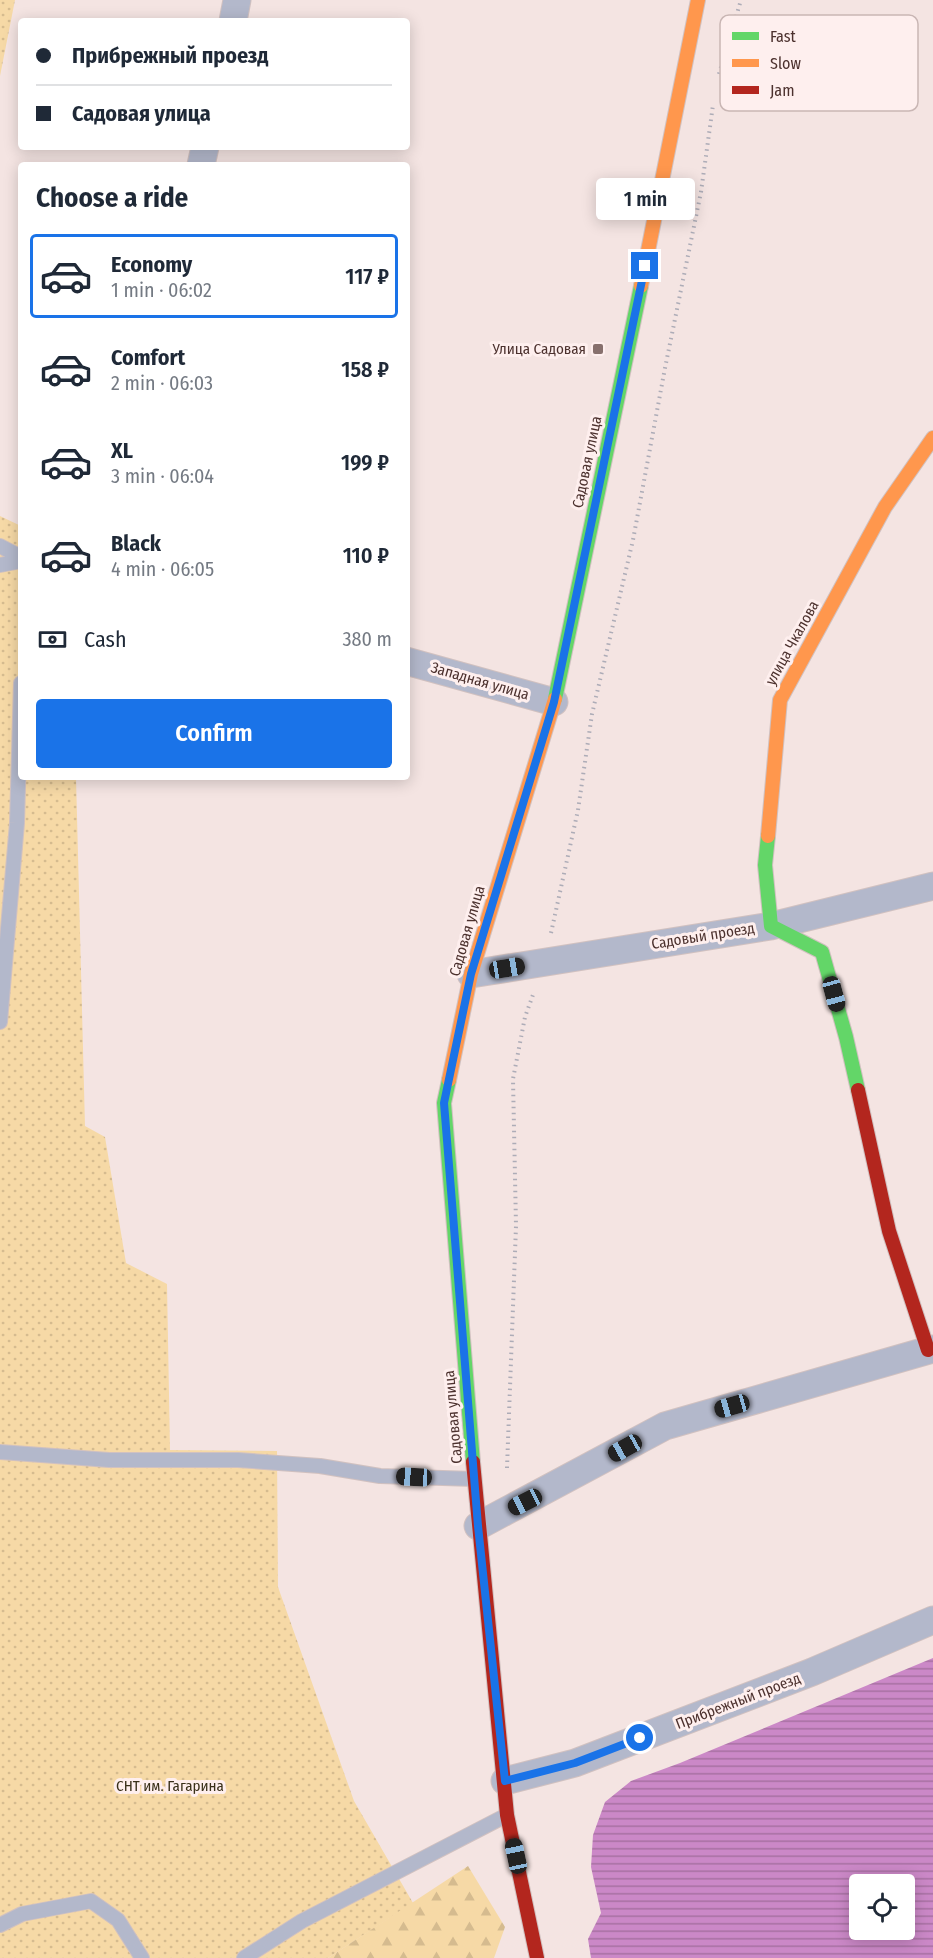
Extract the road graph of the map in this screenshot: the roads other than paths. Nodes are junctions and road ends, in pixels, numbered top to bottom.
1 (237, 0) edge
2 (698, 0) edge
3 (234, 18) edge
4 (933, 438) edge
5 (0, 546) edge
6 (18, 557) edge
7 (18, 560) edge
8 (0, 565) edge
9 (410, 662) edge
10 (554, 702) junction
11 (18, 780) edge
12 (933, 886) edge
13 (771, 926) junction
14 (471, 974) junction
15 (0, 1022) edge
16 (930, 1350) edge
17 (0, 1452) edge
18 (474, 1479) junction
19 (478, 1526) junction
20 (933, 1620) edge
21 (505, 1781) junction
22 (507, 1815) junction
23 (0, 1925) edge
24 (142, 1958) edge
25 (244, 1958) edge
26 (537, 1958) edge

1 - 3 street
2 - 10 street, Садовая улица
4 - 13 street, улица Чкалова
5 - 6 lane
7 - 8 lane
9 - 10 street, Западная улица
10 - 14 street, Садовая улица
11 - 15 lane
12 - 13 street, Садовый проезд
13 - 14 street, Садовый проезд
13 - 16 street
14 - 18 street, Садовая улица
16 - 19 street
17 - 18 lane
18 - 19 street, Садовая улица
19 - 21 street, Садовая улица
20 - 21 street, Прибрежный проезд
21 - 22 street, Садовая улица
22 - 25 lane
22 - 26 street, Садовая улица
23 - 24 lane

